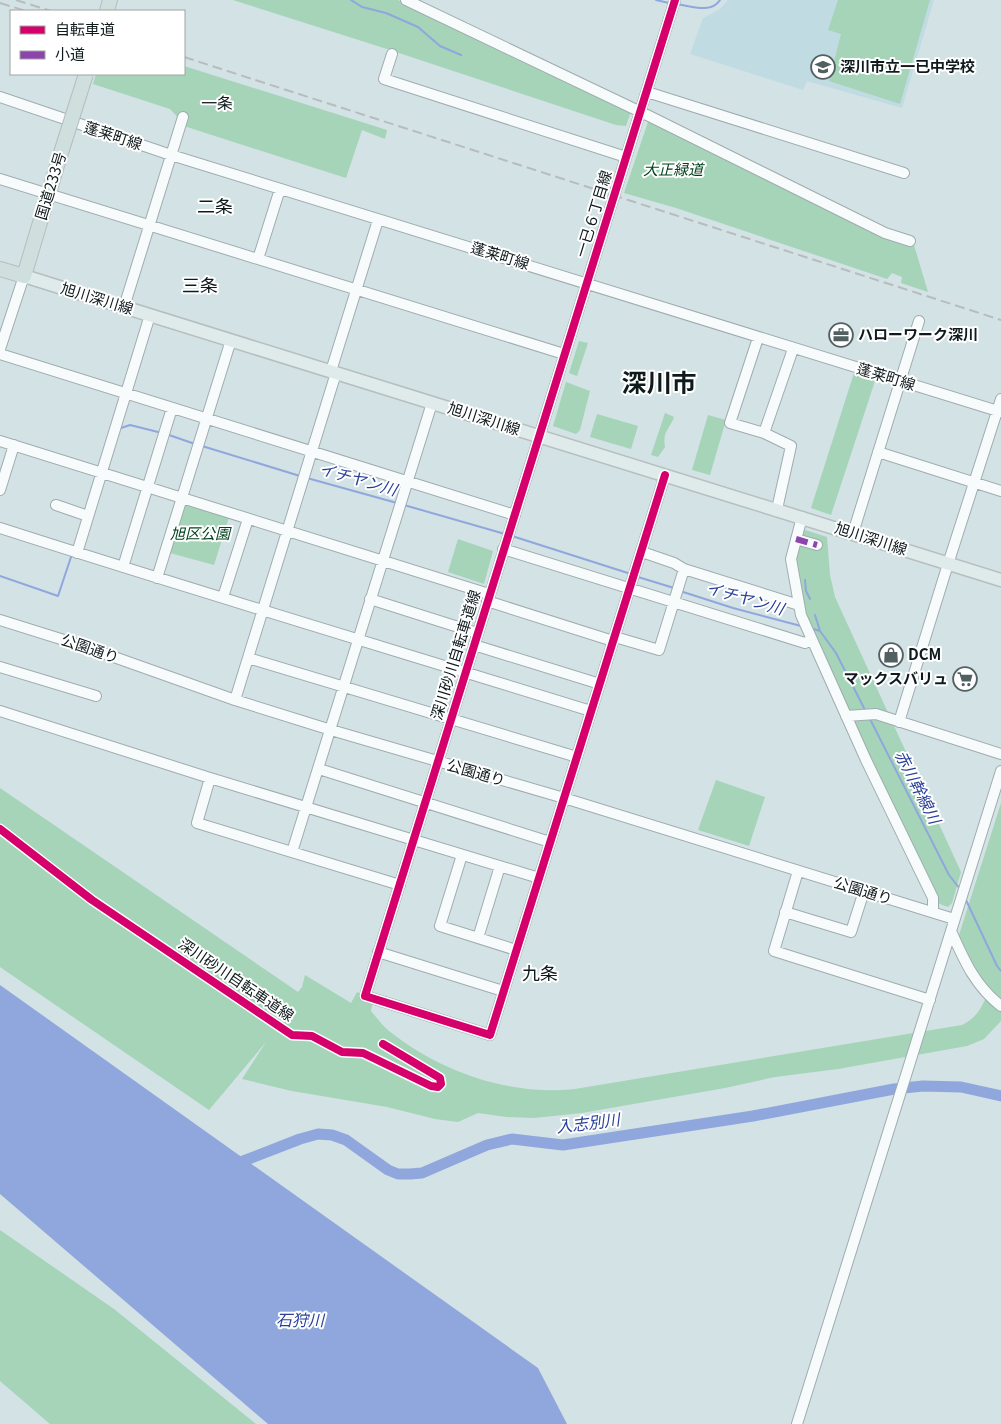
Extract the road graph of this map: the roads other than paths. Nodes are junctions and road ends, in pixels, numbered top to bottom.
1 (406, 0) edge
2 (674, 4) edge
3 (392, 54) dead end
4 (86, 75) edge
5 (647, 92) junction
6 (0, 98) edge
7 (641, 113) junction
8 (183, 117) dead end
9 (171, 155) junction
10 (626, 157) junction
11 (904, 173) dead end
12 (0, 179) edge
13 (280, 189) junction
14 (49, 193) junction
15 (378, 220) junction
16 (149, 225) junction
17 (910, 242) dead end
18 (258, 259) junction
19 (0, 269) edge
20 (24, 276) junction
21 (586, 284) junction
22 (357, 290) junction
23 (124, 307) junction
24 (150, 315) junction
25 (919, 321) dead end
26 (758, 338) junction
27 (231, 340) junction
28 (0, 349) edge
29 (793, 349) junction
30 (0, 354) edge
31 (564, 354) junction
32 (334, 372) junction
33 (901, 382) junction
34 (126, 393) junction
35 (1001, 399) edge
36 (432, 403) junction
37 (172, 408) junction
38 (999, 411) edge
39 (207, 419) junction
40 (764, 434) junction
41 (539, 436) junction
42 (0, 441) edge
43 (14, 446) junction
44 (313, 452) junction
45 (878, 452) junction
46 (102, 473) junction
47 (665, 475) junction
48 (408, 482) junction
49 (974, 483) junction
50 (148, 487) junction
51 (0, 490) edge
52 (1001, 491) edge
53 (182, 498) junction
54 (56, 505) dead end
55 (777, 510) junction
56 (514, 515) junction
57 (88, 516) junction
58 (802, 517) junction
59 (248, 519) junction
60 (0, 528) edge
61 (288, 530) junction
62 (853, 533) junction
63 (796, 539) junction
64 (817, 545) dead end
65 (504, 549) junction
66 (642, 552) junction
67 (77, 553) junction
68 (383, 560) junction
69 (948, 564) junction
70 (123, 568) junction
71 (684, 569) junction
72 (157, 578) junction
73 (1001, 580) edge
74 (630, 589) junction
75 (223, 597) junction
76 (488, 598) junction
77 (370, 599) junction
78 (674, 601) junction
79 (799, 605) junction
80 (263, 610) junction
81 (0, 620) edge
82 (477, 633) junction
83 (358, 639) junction
84 (614, 639) junction
85 (811, 640) junction
86 (474, 645) junction
87 (248, 658) junction
88 (0, 667) edge
89 (465, 672) junction
90 (600, 684) junction
91 (343, 688) junction
92 (96, 696) dead end
93 (235, 700) junction
94 (0, 711) edge
95 (591, 711) junction
96 (846, 716) junction
97 (450, 720) junction
98 (899, 722) junction
99 (331, 730) junction
100 (1001, 754) edge
101 (576, 757) junction
102 (438, 762) junction
103 (319, 769) junction
104 (1001, 771) edge
105 (210, 778) junction
106 (564, 798) junction
107 (425, 802) junction
108 (306, 807) junction
109 (414, 840) junction
110 (550, 842) junction
111 (292, 852) junction
112 (462, 854) junction
113 (500, 866) junction
114 (798, 871) junction
115 (539, 878) junction
116 (400, 885) junction
117 (864, 891) junction
118 (785, 912) junction
119 (933, 912) junction
120 (954, 919) junction
121 (951, 931) junction
122 (478, 938) junction
123 (516, 950) junction
124 (378, 952) junction
125 (503, 992) junction
126 (930, 1000) junction
127 (1001, 1006) edge
128 (797, 1424) edge

1 - 7 street
2 - 5 street, 一已６丁目線
3 - 10 street
4 - 14 highway, 国道233号, bridge
5 - 7 street, 一已６丁目線
5 - 11 street
6 - 9 street, 蓬莱町線
7 - 10 street, 一已６丁目線
7 - 17 street
8 - 9 street
9 - 13 street, 蓬莱町線
9 - 16 street
10 - 21 street, 一已６丁目線
12 - 14 street
13 - 15 street, 蓬莱町線
13 - 18 street
14 - 16 street
14 - 20 highway, 国道233号
15 - 21 street, 蓬莱町線
15 - 22 street
16 - 18 street
16 - 23 street
18 - 22 street
19 - 20 highway
20 - 23 main road, 旭川深川線
20 - 28 street
21 - 26 street, 蓬莱町線
21 - 31 street, 一已６丁目線
22 - 31 street
22 - 32 street
23 - 24 main road, 旭川深川線
24 - 27 main road, 旭川深川線
24 - 34 street
25 - 33 street
26 - 29 street, 蓬莱町線
26 - 40 street
27 - 32 main road, 旭川深川線
27 - 39 street
29 - 33 street, 蓬莱町線
29 - 40 street
30 - 34 street
31 - 41 street, 一已６丁目線
32 - 36 main road, 旭川深川線
32 - 44 street
33 - 38 street, 蓬莱町線
33 - 45 street
34 - 37 street
34 - 46 street
35 - 38 street
36 - 41 main road, 旭川深川線
36 - 48 street
37 - 39 street
37 - 50 street
38 - 49 street
39 - 44 street
39 - 53 street
40 - 55 street
41 - 47 main road, 旭川深川線
41 - 56 street, 深川砂川自転車道線
42 - 43 street
43 - 46 street
43 - 51 street
44 - 48 street
44 - 61 street
45 - 49 street
45 - 62 street
46 - 50 street
46 - 57 street
47 - 55 main road, 旭川深川線
47 - 66 street
48 - 56 street
48 - 68 street
49 - 52 street
49 - 69 street
50 - 53 street
50 - 70 street
53 - 59 street
53 - 72 street
54 - 57 street
55 - 58 main road, 旭川深川線
56 - 65 street, 深川砂川自転車道線
57 - 67 street
58 - 62 main road, 旭川深川線
58 - 63 street
59 - 61 street
59 - 75 street
60 - 67 street
61 - 68 street
61 - 80 street
62 - 69 main road, 旭川深川線
63 - 64 street
63 - 79 street
65 - 74 street
65 - 76 street, 深川砂川自転車道線
66 - 71 street
66 - 74 street
67 - 70 street
68 - 76 street
68 - 77 street
69 - 73 main road, 旭川深川線
69 - 98 street
70 - 72 street
71 - 78 street
71 - 79 street
72 - 75 street
74 - 78 street
74 - 84 street
75 - 80 street
76 - 82 street, 深川砂川自転車道線
76 - 84 street
77 - 82 street
77 - 83 street
78 - 84 street
78 - 85 street
79 - 85 street
80 - 83 street
80 - 87 street
81 - 93 street, 公園通り
82 - 86 street, 深川砂川自転車道線
83 - 89 street
83 - 91 street
84 - 90 street
85 - 96 street
86 - 89 street, 深川砂川自転車道線
86 - 90 street
87 - 91 street
87 - 93 street
88 - 92 street
89 - 95 street
89 - 97 street, 深川砂川自転車道線
90 - 95 street
91 - 97 street
91 - 99 street
93 - 99 street, 公園通り
94 - 105 street
95 - 101 street
96 - 98 street
96 - 119 street
97 - 101 street
97 - 102 street, 深川砂川自転車道線
98 - 100 street
99 - 102 street, 公園通り
99 - 103 street
101 - 106 street
102 - 106 street, 公園通り
102 - 107 street, 深川砂川自転車道線
103 - 107 street
103 - 108 street
104 - 120 street
105 - 108 street
105 - 111 street
106 - 110 street
106 - 114 street, 公園通り
107 - 109 street, 深川砂川自転車道線
107 - 110 street
108 - 109 street
108 - 111 street
109 - 112 street
109 - 116 street, 深川砂川自転車道線
110 - 115 street
111 - 116 street
112 - 113 street
112 - 122 street
113 - 115 street
113 - 122 street
114 - 117 street, 公園通り
114 - 118 street
115 - 123 street
116 - 124 street, 深川砂川自転車道線
117 - 118 street
117 - 119 street, 公園通り
118 - 126 street
119 - 120 street, 公園通り
120 - 121 street
121 - 126 street
121 - 127 street
122 - 123 street
123 - 125 street
124 - 125 street
124 - 125 street, 深川砂川自転車道線
126 - 128 street

